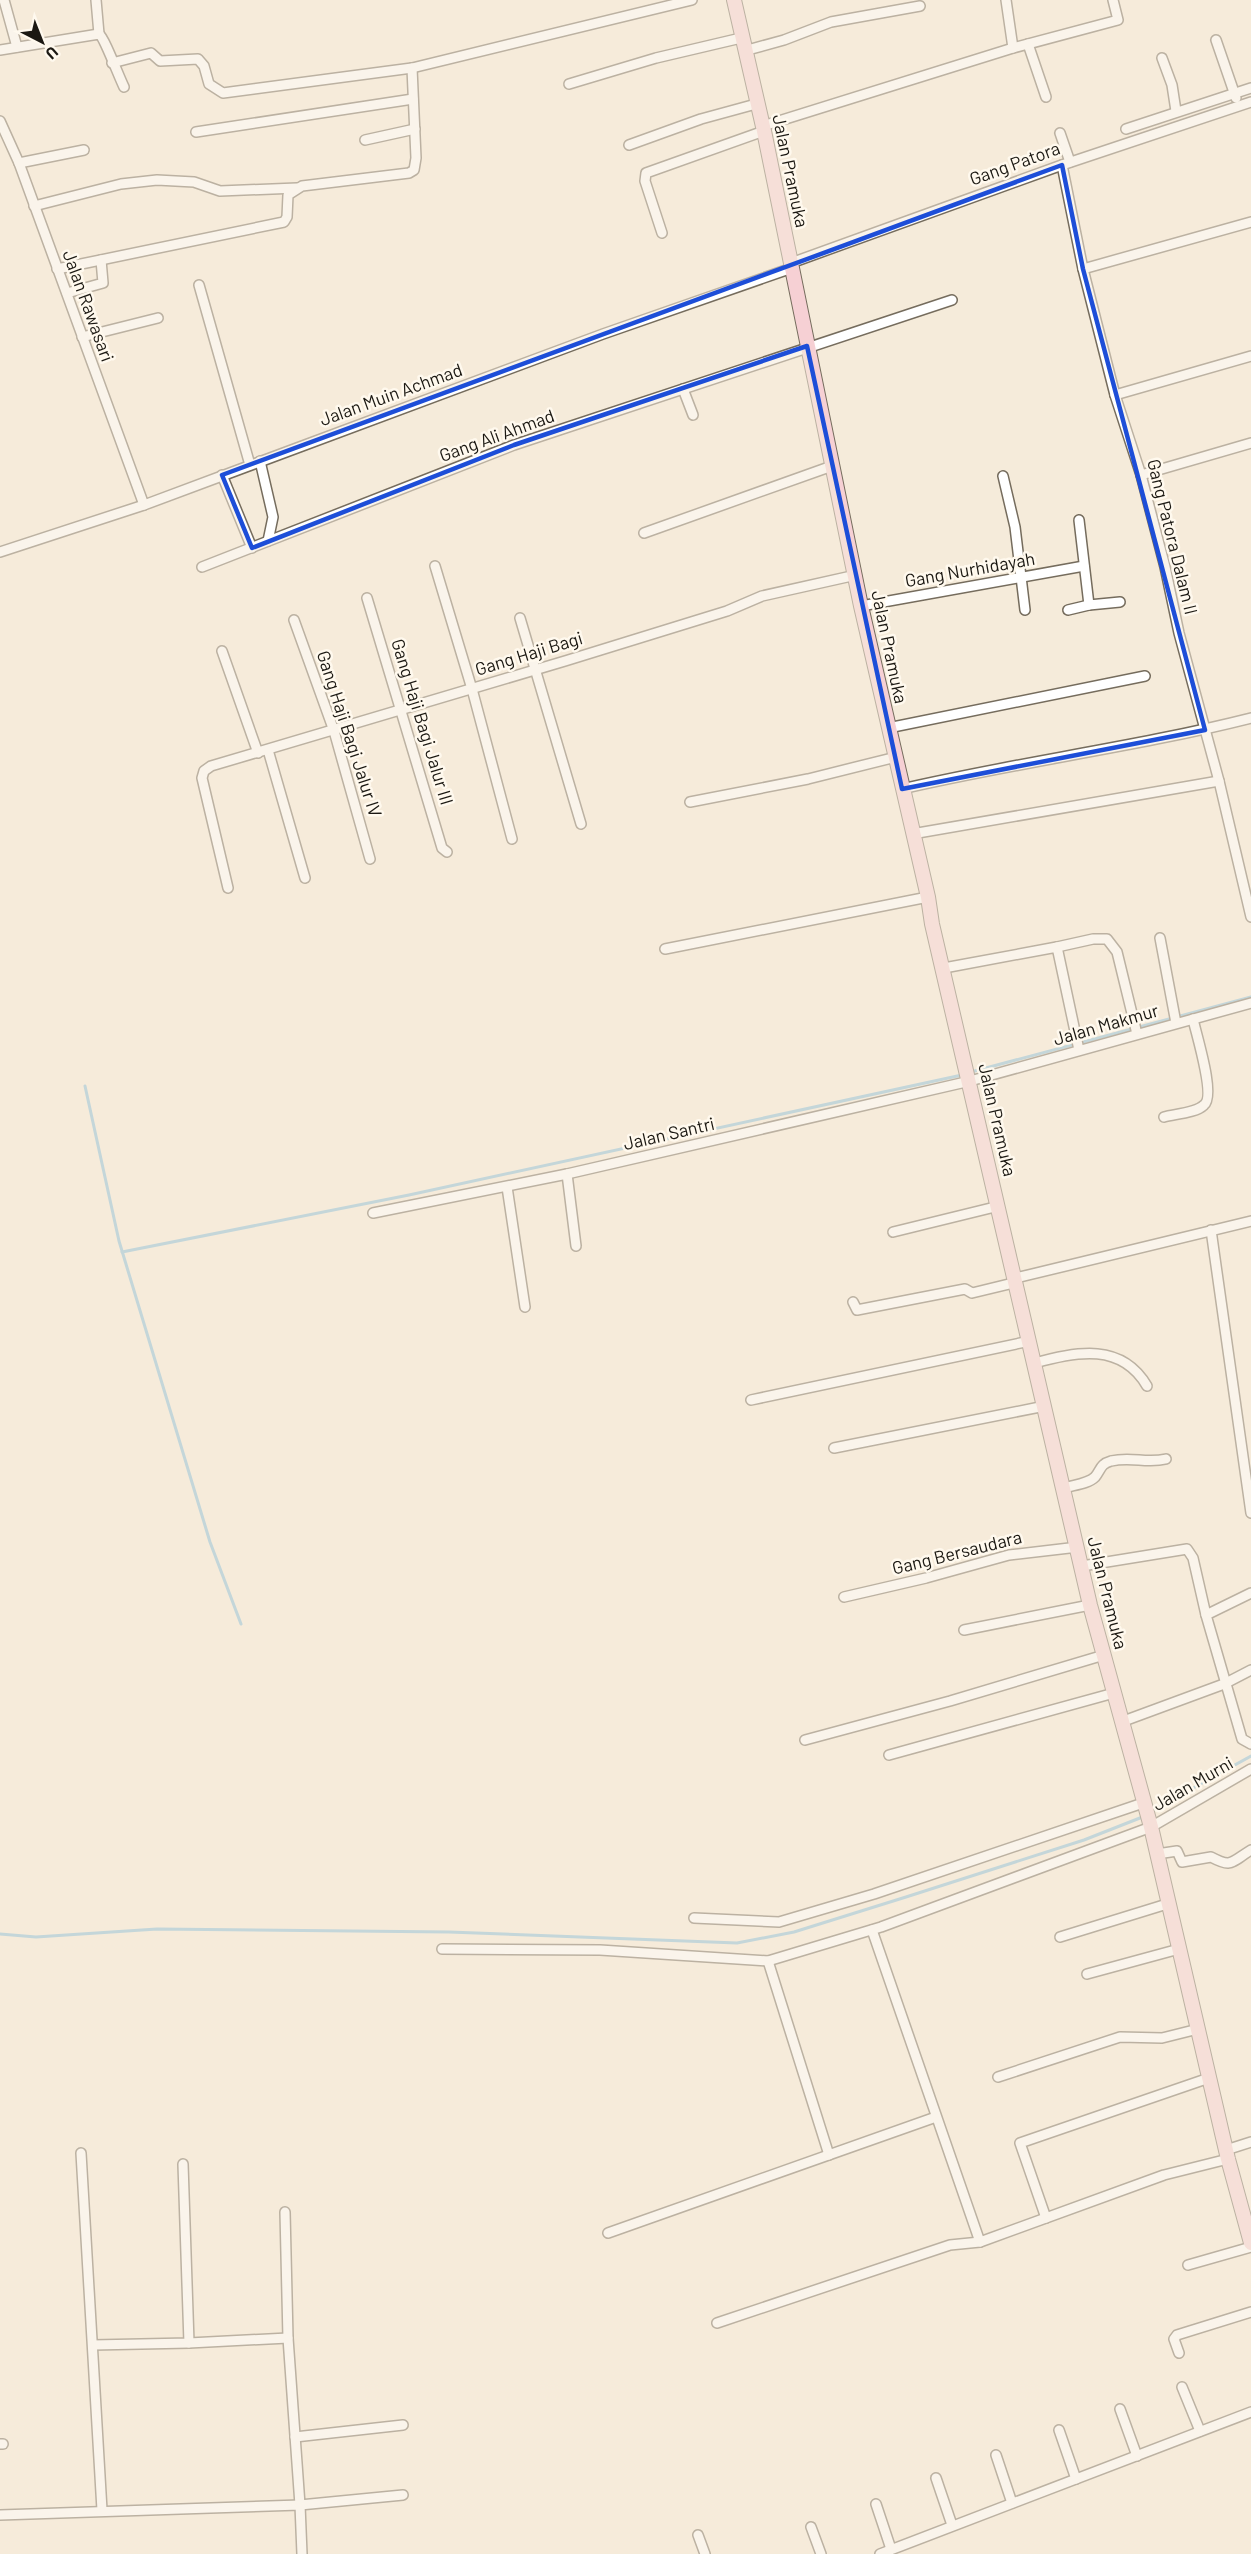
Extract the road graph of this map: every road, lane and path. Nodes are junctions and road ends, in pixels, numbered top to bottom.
1 (4, 0) edge
2 (96, 0) edge
3 (692, 0) edge
4 (734, 0) edge
5 (1006, 0) edge
6 (1113, 0) edge
7 (920, 6) dead end
8 (99, 34) junction
9 (1216, 40) dead end
10 (1028, 44) junction
11 (743, 45) junction
12 (17, 47) junction
13 (1013, 48) junction
14 (0, 50) edge
15 (1162, 58) dead end
16 (112, 63) junction
17 (412, 68) junction
18 (569, 84) dead end
19 (124, 87) dead end
20 (1251, 88) edge
21 (1234, 93) junction
22 (1046, 97) dead end
23 (413, 99) junction
24 (1251, 102) edge
25 (756, 104) junction
26 (1238, 106) junction
27 (1179, 110) junction
28 (1158, 118) junction
29 (0, 121) edge
30 (1188, 123) junction
31 (764, 128) junction
32 (415, 129) junction
33 (1126, 129) dead end
34 (1163, 131) junction
35 (196, 132) dead end
36 (1060, 132) dead end
37 (365, 140) dead end
38 (629, 145) dead end
39 (84, 150) dead end
40 (19, 163) junction
41 (1066, 163) junction
42 (297, 188) junction
43 (34, 206) junction
44 (1251, 222) edge
45 (662, 233) dead end
46 (101, 260) junction
47 (791, 265) junction
48 (57, 269) junction
49 (1083, 269) junction
50 (199, 285) dead end
51 (67, 293) junction
52 (952, 300) dead end
53 (159, 318) dead end
54 (82, 338) junction
55 (807, 346) junction
56 (1251, 356) edge
57 (683, 389) junction
58 (1115, 395) junction
59 (693, 415) dead end
60 (1251, 443) edge
61 (260, 460) junction
62 (249, 465) junction
63 (832, 466) junction
64 (222, 475) junction
65 (1141, 475) junction
66 (1003, 476) dead end
67 (144, 505) junction
68 (1079, 520) dead end
69 (644, 533) dead end
70 (268, 542) junction
71 (252, 548) junction
72 (0, 552) edge
73 (435, 566) dead end
74 (1084, 566) junction
75 (202, 567) dead end
76 (856, 575) junction
77 (1022, 577) junction
78 (367, 598) dead end
79 (1120, 602) dead end
80 (1089, 605) junction
81 (861, 606) junction
82 (1025, 610) dead end
83 (1068, 610) dead end
84 (520, 618) dead end
85 (294, 620) dead end
86 (222, 651) dead end
87 (536, 669) junction
88 (1145, 676) dead end
89 (472, 689) junction
90 (402, 710) junction
91 (1251, 718) edge
92 (888, 728) junction
93 (333, 730) junction
94 (1205, 730) junction
95 (268, 750) junction
96 (258, 753) junction
97 (896, 758) junction
98 (1219, 781) junction
99 (902, 789) junction
100 (690, 802) dead end
101 (581, 824) dead end
102 (912, 834) junction
103 (512, 838) dead end
104 (447, 852) dead end
105 (370, 860) dead end
106 (305, 878) dead end
107 (228, 888) dead end
108 (928, 897) junction
109 (1251, 917) edge
110 (1160, 938) dead end
111 (1057, 947) junction
112 (664, 949) dead end
113 (944, 968) junction
114 (1251, 1003) edge
115 (1176, 1018) junction
116 (1194, 1019) junction
117 (1136, 1029) junction
118 (1078, 1046) junction
119 (970, 1081) junction
120 (1164, 1117) dead end
121 (567, 1174) junction
122 (507, 1187) junction
123 (999, 1206) junction
124 (373, 1213) dead end
125 (1251, 1221) edge
126 (1211, 1230) junction
127 (893, 1232) dead end
128 (576, 1246) dead end
129 (1016, 1280) junction
130 (853, 1302) dead end
131 (525, 1307) dead end
132 (1030, 1341) junction
133 (1035, 1363) junction
134 (1147, 1386) dead end
135 (751, 1400) dead end
136 (1045, 1406) junction
137 (834, 1448) dead end
138 (1166, 1459) dead end
139 (1064, 1488) junction
140 (1251, 1513) edge
141 (1078, 1547) junction
142 (1082, 1566) junction
143 (1251, 1593) edge
144 (844, 1597) dead end
145 (1090, 1605) junction
146 (1206, 1615) junction
147 (964, 1630) dead end
148 (1104, 1655) junction
149 (1251, 1670) edge
150 (1224, 1684) junction
151 (1114, 1693) junction
152 (1121, 1722) junction
153 (805, 1740) dead end
154 (1251, 1744) edge
155 (889, 1755) dead end
156 (1251, 1769) edge
157 (1143, 1803) junction
158 (1151, 1827) junction
159 (1251, 1850) edge
160 (1156, 1854) junction
161 (1167, 1904) junction
162 (694, 1918) dead end
163 (872, 1930) junction
164 (1060, 1937) dead end
165 (1179, 1949) junction
166 (441, 1950) dead end
167 (768, 1961) junction
168 (1087, 1974) dead end
169 (1198, 2029) junction
170 (998, 2077) dead end
171 (1209, 2078) junction
172 (936, 2116) junction
173 (1251, 2142) edge
174 (81, 2153) dead end
175 (829, 2155) junction
176 (1227, 2155) junction
177 (183, 2164) dead end
178 (285, 2212) dead end
179 (1046, 2218) junction
180 (1249, 2221) edge
181 (608, 2233) dead end
182 (980, 2242) junction
183 (1251, 2245) edge
184 (1188, 2265) dead end
185 (1251, 2312) edge
186 (717, 2323) dead end
187 (288, 2337) junction
188 (189, 2343) junction
189 (93, 2345) junction
190 (1179, 2353) dead end
191 (1182, 2387) dead end
192 (1120, 2409) dead end
193 (1251, 2412) edge
194 (403, 2425) dead end
195 (1059, 2430) dead end
196 (1200, 2431) junction
197 (295, 2437) junction
198 (996, 2455) dead end
199 (1137, 2456) junction
200 (936, 2478) dead end
201 (1076, 2479) junction
202 (403, 2495) dead end
203 (1012, 2503) junction
204 (876, 2504) dead end
205 (300, 2505) junction
206 (102, 2510) junction
207 (0, 2515) edge
208 (952, 2526) junction
209 (811, 2527) dead end
210 (698, 2535) dead end
211 (891, 2549) junction
212 (302, 2554) edge
213 (705, 2554) edge
214 (821, 2554) edge
215 (880, 2554) edge

1 - 12 street
2 - 8 street
3 - 17 street
4 - 11 street, Jalan Pramuka
5 - 13 street
6 - 10 street
7 - 11 street
8 - 12 street
8 - 16 street
9 - 21 street
10 - 13 street
10 - 22 street
11 - 18 street
11 - 25 street, Jalan Pramuka
12 - 14 street
13 - 31 street
15 - 27 street
16 - 17 street
16 - 19 street
17 - 23 street
20 - 21 street
21 - 26 street
21 - 27 street
23 - 32 street
23 - 35 street
24 - 26 street, Gang Patora
25 - 31 street, Jalan Pramuka
25 - 38 street
26 - 30 street, Gang Patora
27 - 28 street
27 - 30 street
28 - 33 street
28 - 34 street
29 - 40 street, Jalan Rawasari
30 - 34 street, Gang Patora
31 - 45 street
31 - 47 street, Jalan Pramuka
32 - 37 street
32 - 42 street
34 - 41 street, Gang Patora
36 - 41 street, Gang Patora Dalam II
39 - 40 street
40 - 43 street, Jalan Rawasari
41 - 47 street, Gang Patora
41 - 49 street, Gang Patora Dalam II
42 - 43 street
42 - 46 street
43 - 48 street, Jalan Rawasari
44 - 49 street
46 - 48 street
46 - 51 street
47 - 55 street, Jalan Pramuka
47 - 61 street, Jalan Muin Achmad
48 - 51 street, Jalan Rawasari
49 - 58 street, Gang Patora Dalam II
50 - 62 street
51 - 54 street, Jalan Rawasari
52 - 55 street, Gang Ali Ahmad
53 - 54 street
54 - 67 street, Jalan Rawasari
55 - 57 street, Gang Ali Ahmad
55 - 63 street, Jalan Pramuka
56 - 58 street
57 - 59 street
57 - 70 street, Gang Ali Ahmad
58 - 65 street, Gang Patora Dalam II
60 - 65 street
61 - 62 street, Jalan Muin Achmad
61 - 70 street
62 - 64 street, Jalan Muin Achmad
63 - 69 street
63 - 76 street, Jalan Pramuka
64 - 67 street, Jalan Muin Achmad
64 - 71 street
65 - 94 street, Gang Patora Dalam II
66 - 77 street
67 - 72 street, Jalan Muin Achmad
68 - 74 street
70 - 71 street, Gang Ali Ahmad
71 - 75 street, Gang Ali Ahmad
73 - 89 street
74 - 77 street, Gang Nurhidayah
74 - 80 street
76 - 81 street, Jalan Pramuka
76 - 87 street, Gang Haji Bagi
77 - 81 street, Gang Nurhidayah
77 - 82 street
78 - 90 street, Gang Haji Bagi Jalur III
79 - 80 street
80 - 83 street
81 - 92 street, Jalan Pramuka
84 - 87 street
85 - 93 street, Gang Haji Bagi Jalur IV
86 - 96 street
87 - 89 street, Gang Haji Bagi
87 - 101 street
88 - 92 street
89 - 90 street, Gang Haji Bagi
89 - 103 street
90 - 93 street, Gang Haji Bagi
90 - 104 street, Gang Haji Bagi Jalur III
91 - 94 street
92 - 97 street, Jalan Pramuka
93 - 95 street, Gang Haji Bagi
93 - 105 street, Gang Haji Bagi Jalur IV
94 - 98 street, Gang Patora Dalam II
94 - 99 street
95 - 96 street, Gang Haji Bagi
95 - 106 street
96 - 107 street, Gang Haji Bagi
97 - 99 street, Jalan Pramuka
97 - 100 street
98 - 102 street
98 - 109 street, Gang Patora Dalam II
99 - 102 street, Jalan Pramuka
102 - 108 street, Jalan Pramuka
108 - 112 street
108 - 113 street, Jalan Pramuka
110 - 115 street
111 - 113 street
111 - 117 street
111 - 118 street
113 - 119 street, Jalan Pramuka
114 - 116 street, Jalan Makmur
115 - 116 street, Jalan Makmur
115 - 117 street, Jalan Makmur
116 - 120 street
117 - 118 street, Jalan Makmur
118 - 119 street, Jalan Makmur
119 - 121 street, Jalan Santri
119 - 123 street, Jalan Pramuka
121 - 122 street, Jalan Santri
121 - 128 street
122 - 124 street, Jalan Santri
122 - 131 street
123 - 127 street
123 - 129 street, Jalan Pramuka
125 - 126 street
126 - 129 street
126 - 140 street
129 - 130 street
129 - 132 street, Jalan Pramuka
132 - 133 street, Jalan Pramuka
132 - 135 street
133 - 134 street
133 - 136 street, Jalan Pramuka
136 - 137 street
136 - 139 street, Jalan Pramuka
138 - 139 street
139 - 141 street, Jalan Pramuka
141 - 142 street, Jalan Pramuka
141 - 144 street, Gang Bersaudara
142 - 145 street, Jalan Pramuka
142 - 146 street
143 - 146 street
145 - 147 street
145 - 148 street, Jalan Pramuka
146 - 150 street
148 - 151 street, Jalan Pramuka
148 - 153 street
149 - 150 street
150 - 152 street
150 - 154 street
151 - 152 street, Jalan Pramuka
151 - 155 street
152 - 157 street, Jalan Pramuka
156 - 158 street, Jalan Murni
157 - 158 street, Jalan Pramuka
157 - 162 street
158 - 160 street, Jalan Pramuka
158 - 163 street, Jalan Murni
159 - 160 street
160 - 161 street, Jalan Pramuka
161 - 164 street
161 - 165 street, Jalan Pramuka
163 - 167 street, Jalan Murni
163 - 172 street
165 - 168 street
165 - 169 street, Jalan Pramuka
166 - 167 street
167 - 175 street
169 - 170 street
169 - 171 street, Jalan Pramuka
171 - 176 street, Jalan Pramuka
171 - 179 street
172 - 175 street
172 - 182 street
173 - 176 street
174 - 189 street
175 - 181 street
176 - 179 street
176 - 180 street, Jalan Pramuka
177 - 188 street
178 - 187 street
179 - 182 street
180 - 183 street, Jalan Pramuka
182 - 186 street
183 - 184 street
185 - 190 street
187 - 188 street
187 - 197 street
188 - 189 street
189 - 206 street
191 - 196 street
192 - 199 street
193 - 196 street
194 - 197 street
195 - 201 street
196 - 199 street
197 - 205 street
198 - 203 street
199 - 201 street
200 - 208 street
201 - 203 street
202 - 205 street
203 - 208 street
204 - 211 street
205 - 206 street
205 - 212 street
206 - 207 street
208 - 211 street
209 - 214 street
210 - 213 street
211 - 215 street

